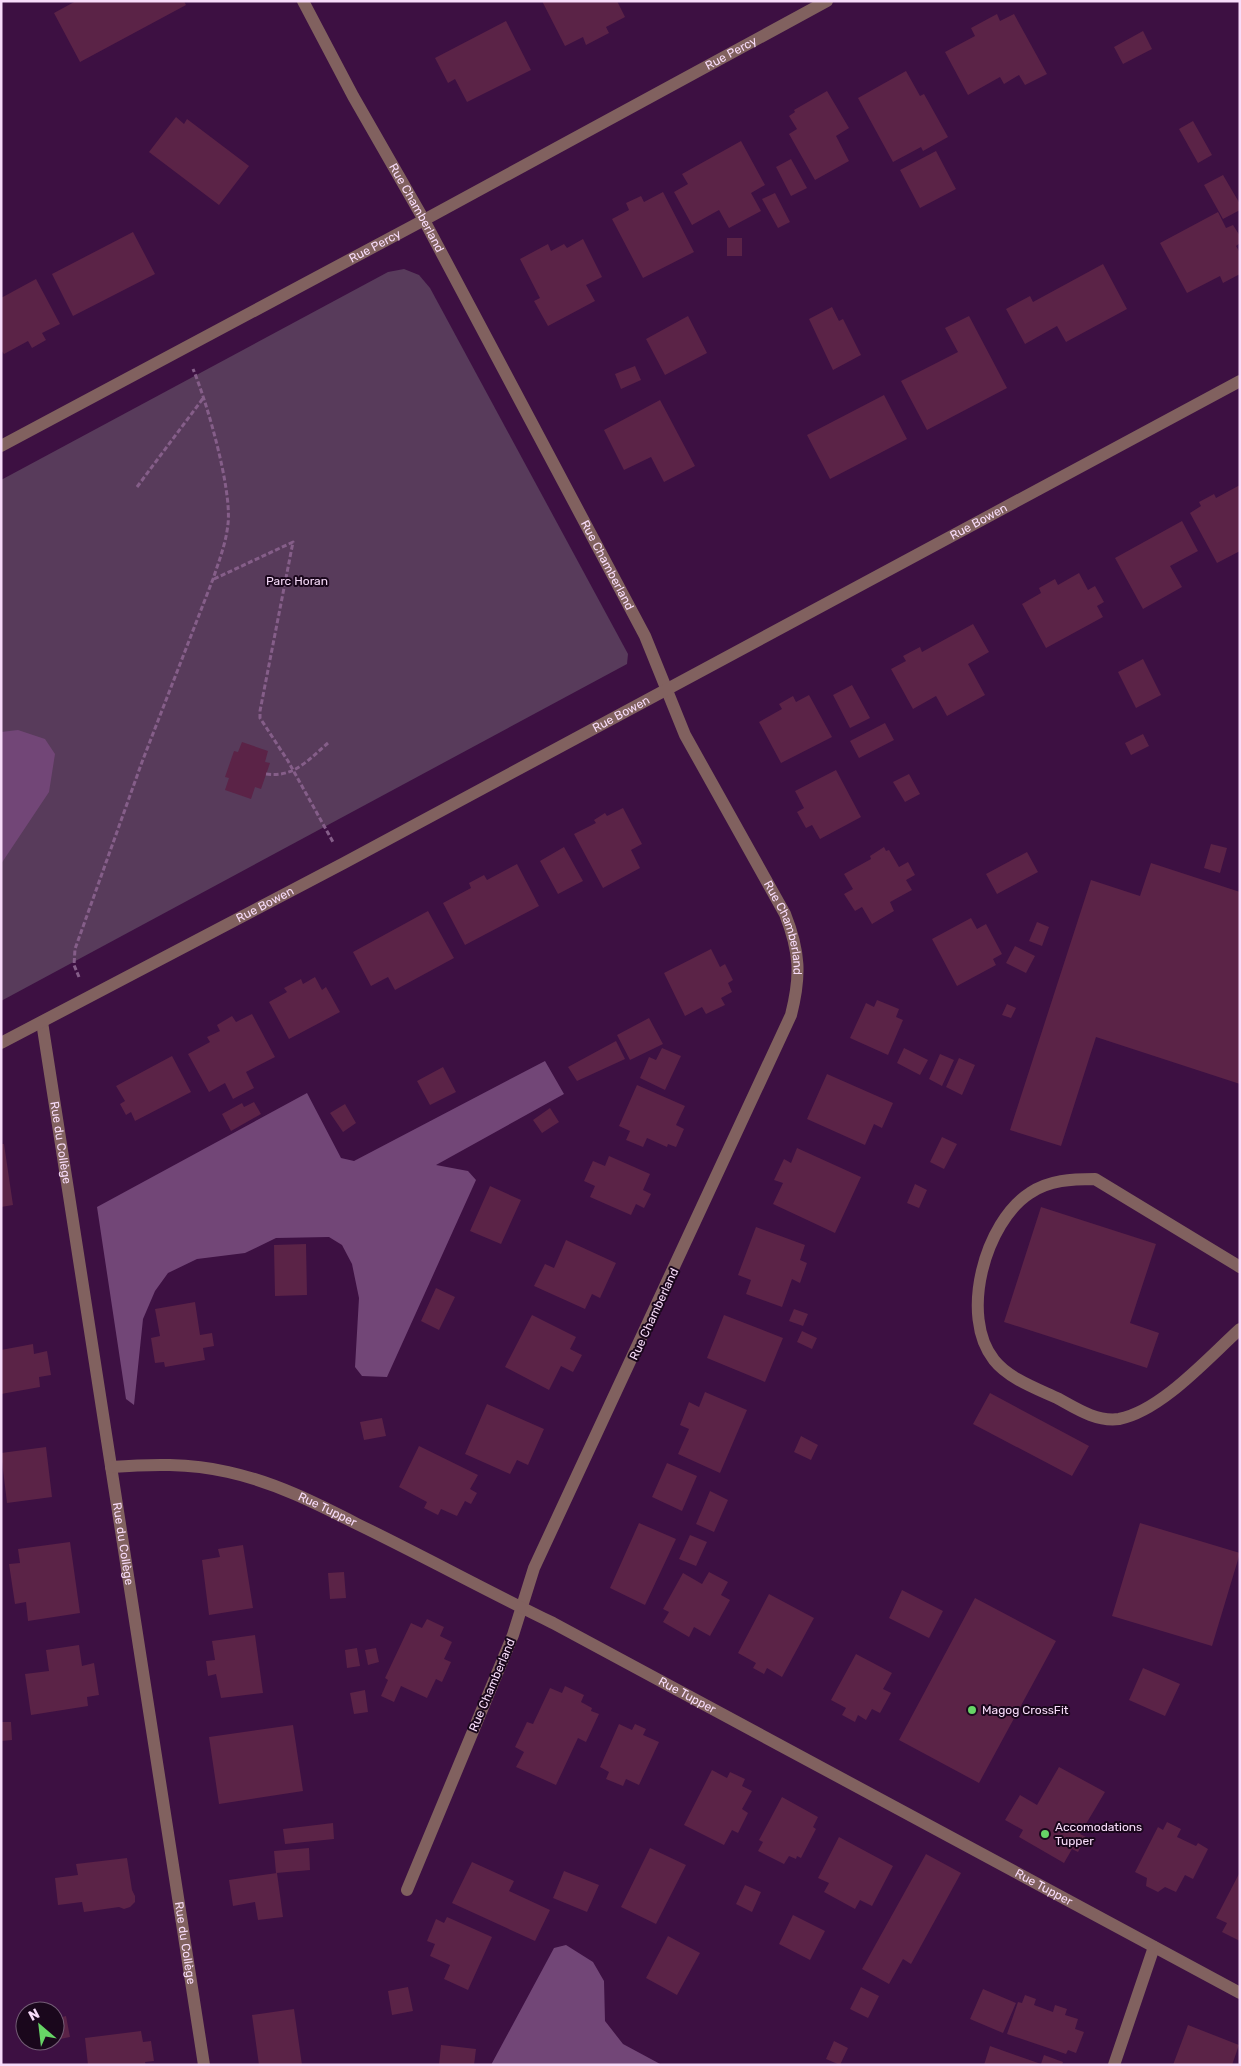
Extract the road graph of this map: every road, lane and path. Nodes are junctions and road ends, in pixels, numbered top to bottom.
1 (303, 1) edge
2 (827, 1) edge
3 (424, 220) junction
4 (184, 348) junction
5 (1240, 381) edge
6 (204, 398) junction
7 (1, 446) edge
8 (137, 487) dead end
9 (213, 579) junction
10 (666, 690) junction
11 (328, 743) dead end
12 (294, 771) junction
13 (266, 774) dead end
14 (344, 862) junction
15 (88, 998) junction
16 (42, 1022) junction
17 (1, 1043) edge
18 (1240, 1267) edge
19 (1240, 1330) edge
20 (111, 1467) junction
21 (522, 1608) junction
22 (407, 1890) dead end
23 (1154, 1946) junction
24 (1240, 1993) edge
25 (204, 2065) edge
26 (1114, 2065) edge

1 - 3 street, Rue Chamberland
2 - 3 street, Rue Percy
3 - 4 street, Rue Percy
3 - 10 street, Rue Chamberland
4 - 6 path
4 - 7 street, Rue Percy
5 - 10 street, Rue Bowen
6 - 8 path
6 - 9 path
9 - 12 path
9 - 15 path
10 - 14 street, Rue Bowen
10 - 21 street, Rue Chamberland
11 - 12 path
12 - 13 path
12 - 14 path
14 - 15 street, Rue Bowen
15 - 16 street, Rue Bowen
16 - 17 street, Rue Bowen
16 - 20 street, Rue du Collège
18 - 19 street
20 - 21 street, Rue Tupper
20 - 25 street, Rue du Collège
21 - 22 street, Rue Chamberland
21 - 23 street, Rue Tupper
23 - 24 street, Rue Tupper
23 - 26 street

